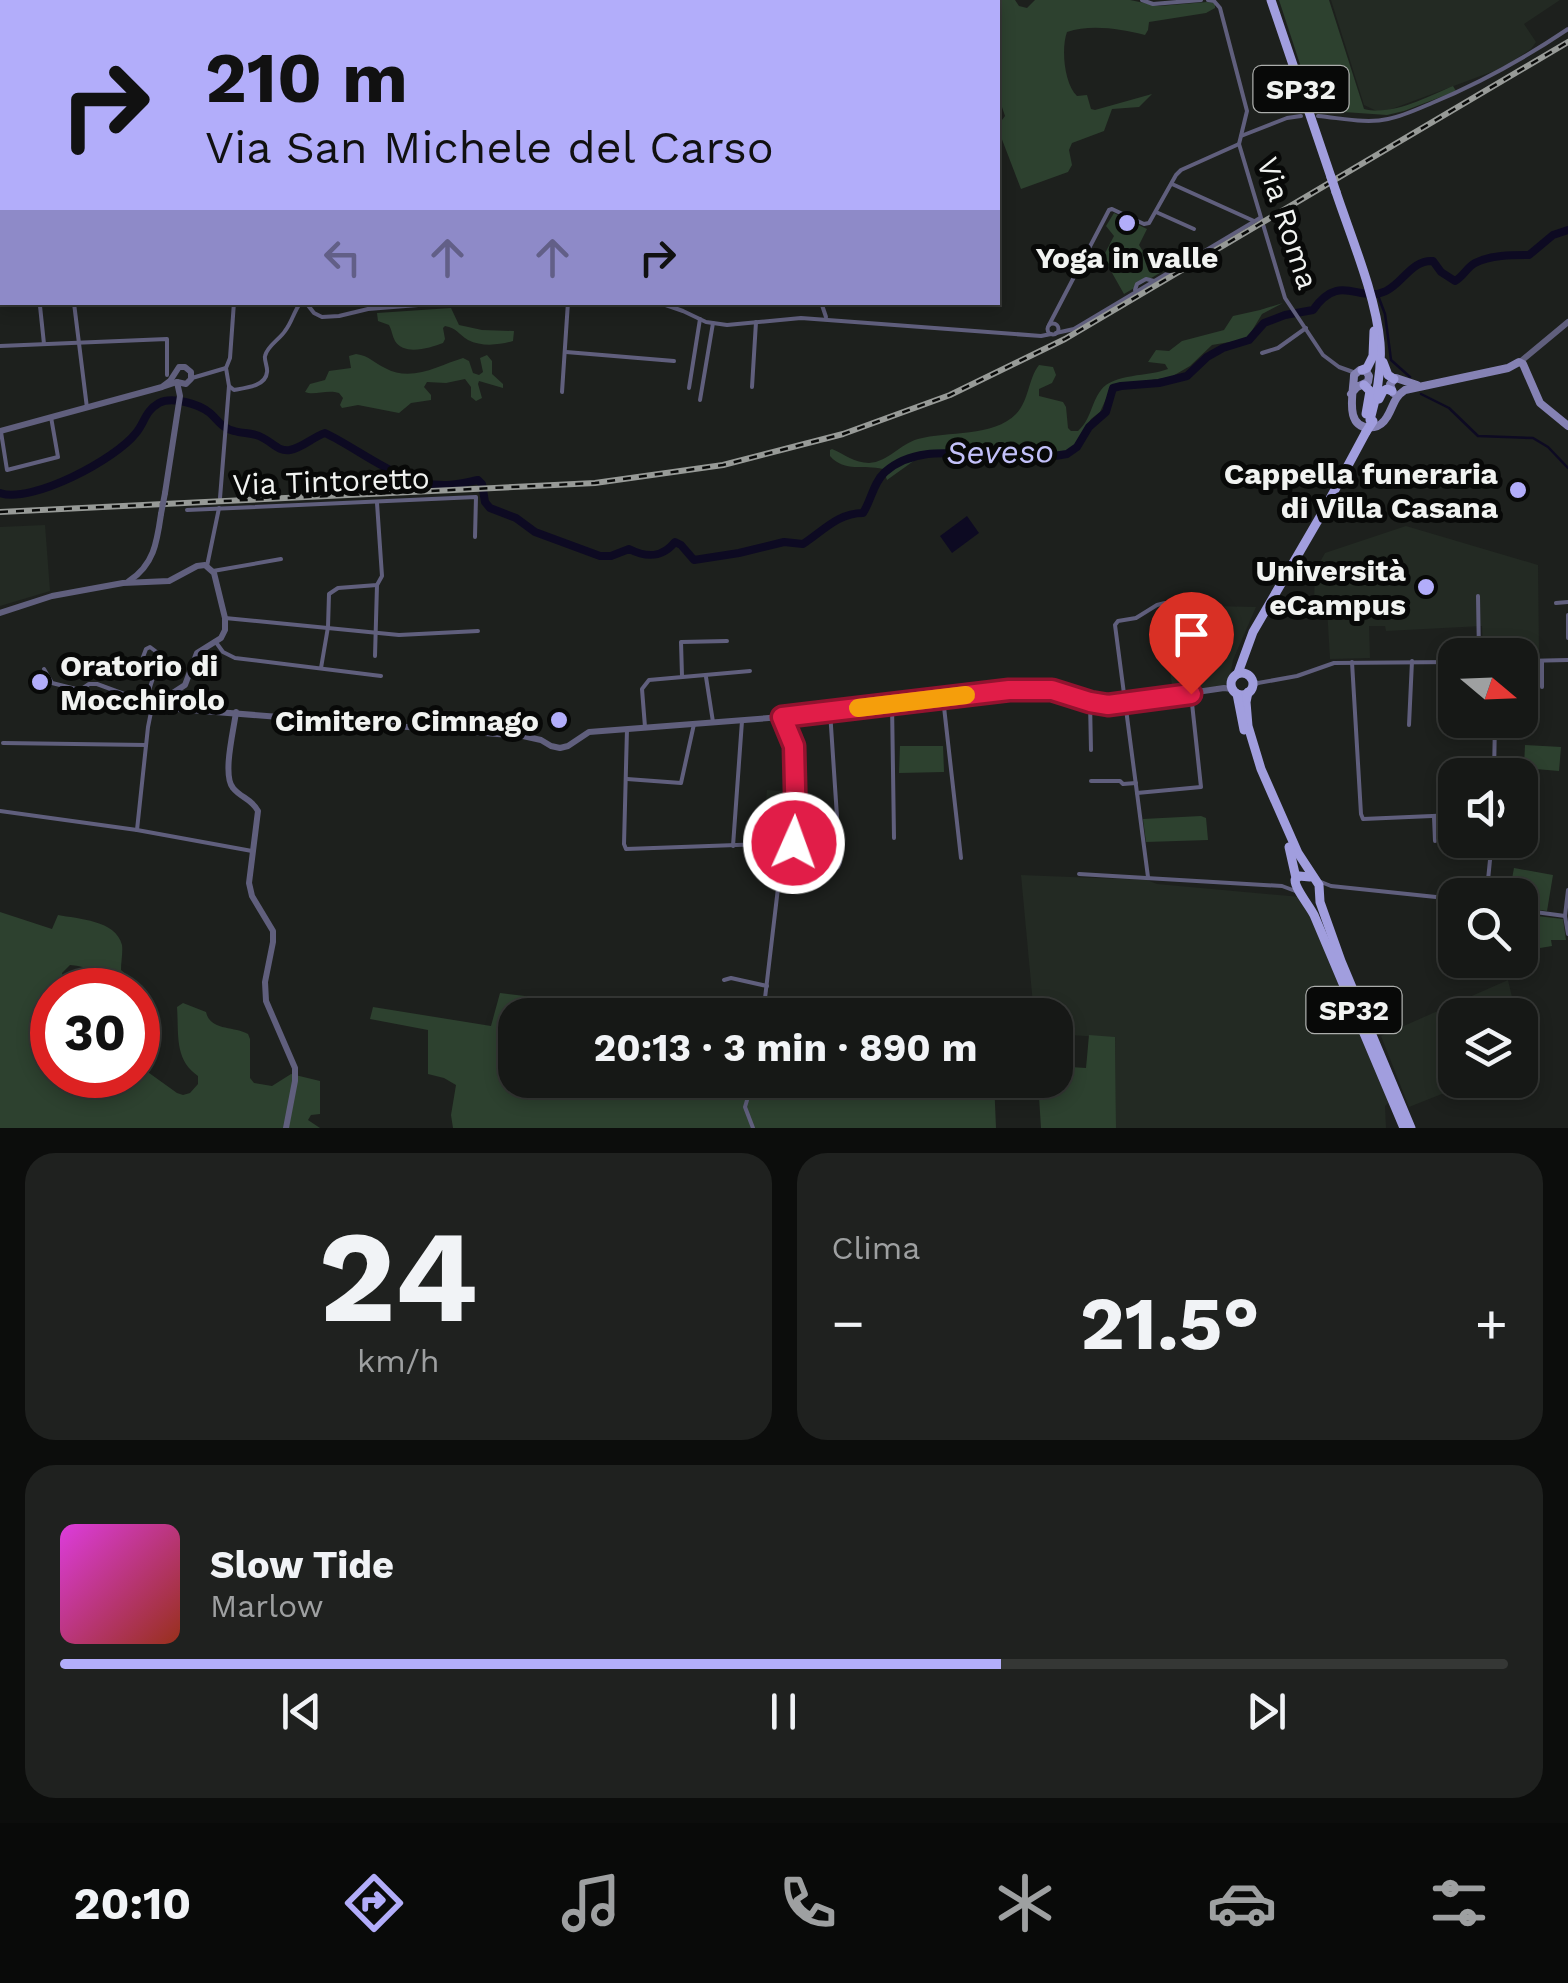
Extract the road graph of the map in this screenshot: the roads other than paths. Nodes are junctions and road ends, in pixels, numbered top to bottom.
1 (616, 0) edge
2 (640, 0) edge
3 (1142, 0) edge
4 (1200, 0) edge
5 (1208, 0) edge
6 (1271, 0) edge
7 (1568, 29) edge
8 (1302, 116) dead end
9 (1318, 116) dead end
10 (1241, 136) junction
11 (1239, 144) junction
12 (1171, 184) junction
13 (1156, 212) junction
14 (1257, 219) junction
15 (1194, 229) dead end
16 (1369, 295) junction
17 (74, 305) edge
18 (234, 305) edge
19 (304, 305) edge
20 (307, 305) edge
21 (388, 305) edge
22 (568, 305) edge
23 (666, 305) edge
24 (684, 305) edge
25 (822, 305) edge
26 (40, 306) dead end
27 (683, 311) junction
28 (700, 319) junction
29 (826, 320) junction
30 (756, 322) junction
31 (1568, 322) edge
32 (713, 323) junction
33 (1306, 328) junction
34 (1374, 328) junction
35 (1053, 329) junction
36 (78, 343) junction
37 (44, 344) junction
38 (1380, 344) junction
39 (0, 346) edge
40 (566, 352) junction
41 (1262, 353) dead end
42 (674, 361) dead end
43 (1520, 367) junction
44 (226, 368) junction
45 (190, 377) junction
46 (174, 378) junction
47 (1359, 379) junction
48 (229, 386) junction
49 (752, 387) dead end
50 (1399, 387) junction
51 (688, 388) dead end
52 (562, 392) dead end
53 (180, 396) junction
54 (700, 400) dead end
55 (86, 408) junction
56 (51, 417) junction
57 (1369, 420) junction
58 (1568, 426) edge
59 (1, 431) edge
60 (220, 498) dead end
61 (378, 503) junction
62 (219, 508) junction
63 (187, 510) dead end
64 (475, 537) dead end
65 (280, 559) dead end
66 (210, 569) junction
67 (143, 570) junction
68 (153, 582) junction
69 (123, 584) junction
70 (377, 585) junction
71 (1478, 596) dead end
72 (1568, 602) edge
73 (1556, 603) dead end
74 (1215, 604) dead end
75 (0, 613) edge
76 (1568, 615) edge
77 (225, 618) junction
78 (328, 628) junction
79 (478, 631) dead end
80 (376, 633) junction
81 (1478, 638) edge
82 (1568, 638) edge
83 (727, 641) dead end
84 (215, 642) junction
85 (375, 656) dead end
86 (143, 657) dead end
87 (1412, 660) junction
88 (1568, 660) edge
89 (1438, 661) edge
90 (1352, 662) junction
91 (1538, 662) edge
92 (1542, 662) junction
93 (44, 668) dead end
94 (321, 668) junction
95 (750, 671) dead end
96 (706, 675) junction
97 (380, 676) dead end
98 (682, 676) junction
99 (1242, 684) junction
100 (1542, 687) dead end
101 (1191, 694) junction
102 (943, 698) junction
103 (146, 700) junction
104 (1090, 702) junction
105 (892, 703) junction
106 (158, 704) junction
107 (1127, 704) junction
108 (830, 711) junction
109 (236, 712) junction
110 (782, 717) junction
111 (742, 720) junction
112 (712, 722) junction
113 (694, 724) junction
114 (1409, 725) dead end
115 (645, 728) junction
116 (627, 729) junction
117 (3, 743) dead end
118 (146, 745) junction
119 (1091, 750) dead end
120 (626, 779) junction
121 (1091, 781) dead end
122 (1136, 784) junction
123 (1137, 793) junction
124 (0, 811) edge
125 (1434, 816) junction
126 (1438, 816) edge
127 (137, 830) junction
128 (894, 838) dead end
129 (1435, 841) dead end
130 (794, 843) junction
131 (733, 846) junction
132 (252, 852) junction
133 (961, 858) dead end
134 (780, 872) junction
135 (1079, 874) dead end
136 (1148, 877) junction
137 (1296, 879) junction
138 (1313, 879) junction
139 (1282, 886) junction
140 (1331, 886) junction
141 (1568, 890) edge
142 (1319, 891) junction
143 (1302, 894) junction
144 (1438, 897) edge
145 (1538, 912) edge
146 (1565, 916) junction
147 (1568, 934) edge
148 (724, 980) dead end
149 (766, 986) junction
150 (765, 998) edge
151 (747, 1098) edge
152 (286, 1128) edge
153 (753, 1128) edge
154 (1408, 1128) edge

1 - 2 street
3 - 4 street
5 - 10 street, Via Roma
6 - 16 main road, SP32, bridge
7 - 9 street
8 - 10 street
10 - 11 street, Via Roma
11 - 12 street
11 - 14 street, Via Roma
12 - 13 street
12 - 14 street
13 - 15 street
13 - 35 street
14 - 33 street, Via Roma
14 - 35 street
16 - 34 main road, SP32
16 - 38 main road, SP32
17 - 36 street
18 - 44 street
19 - 48 street
20 - 21 street
22 - 40 street
23 - 27 street
24 - 27 street
25 - 29 street
26 - 37 street
27 - 28 street
28 - 32 street
28 - 51 street
29 - 30 street
29 - 35 street
30 - 32 street
30 - 49 street
31 - 43 street
32 - 54 street
33 - 41 street
33 - 47 street, Via Roma
34 - 47 main road
34 - 57 main road, SP32
36 - 37 street
36 - 46 street
36 - 55 street
37 - 39 street
38 - 50 main road
38 - 57 main road, SP32
40 - 42 street
40 - 52 street
43 - 50 main road
43 - 58 main road
44 - 45 street
44 - 48 street
45 - 46 street
45 - 46 street
45 - 53 street
46 - 53 street
46 - 55 street
47 - 50 main road
47 - 57 main road
48 - 60 street
50 - 57 main road
53 - 67 street, bridge
55 - 56 street
56 - 59 street
56 - 59 street
57 - 99 main road, SP32, bridge
61 - 62 street, Via Tintoretto
61 - 64 street, Via Tintoretto
61 - 70 street
62 - 63 street, Via Tintoretto
62 - 66 street
65 - 66 street
66 - 68 street
66 - 77 street
67 - 68 street
67 - 69 street
68 - 69 street
69 - 75 street
70 - 78 street
70 - 80 street
71 - 81 street
72 - 73 street
74 - 107 street
76 - 82 street
77 - 78 street
77 - 84 street
78 - 80 street
78 - 94 street
79 - 80 street
80 - 85 street
83 - 98 street
84 - 94 street
84 - 106 street
86 - 103 street
87 - 89 street
87 - 90 street
87 - 114 street
88 - 92 street
90 - 99 street
90 - 125 street
91 - 92 street
92 - 100 street
93 - 103 street
94 - 97 street
95 - 96 street
96 - 98 street
96 - 112 street
98 - 115 street
99 - 101 street
99 - 137 main road, SP32
99 - 138 main road, SP32
101 - 107 street
101 - 123 street
102 - 104 street
102 - 105 street
102 - 133 street
103 - 106 street
104 - 107 street
104 - 119 street
105 - 108 street
105 - 128 street
106 - 109 street
106 - 118 street
107 - 122 street
108 - 110 street
108 - 134 street
109 - 116 street
109 - 132 street
110 - 111 street
110 - 130 street
111 - 112 street
111 - 131 street
112 - 113 street
113 - 115 street
113 - 120 street
115 - 116 street
116 - 120 street
117 - 118 street
118 - 127 street
120 - 131 street
121 - 122 street
122 - 123 street
123 - 136 street
124 - 127 street
125 - 126 street
125 - 129 street
127 - 132 street
130 - 131 street
130 - 134 street
132 - 152 street
134 - 149 street
135 - 136 street
136 - 139 street
137 - 138 main road
137 - 139 street
137 - 143 main road
138 - 140 street
138 - 142 main road, SP32
139 - 143 street
140 - 142 street
140 - 144 street
141 - 146 street
142 - 143 main road
142 - 154 main road, SP32
143 - 154 main road, SP32
145 - 146 street
146 - 147 street
148 - 149 street
149 - 150 street
151 - 153 street

